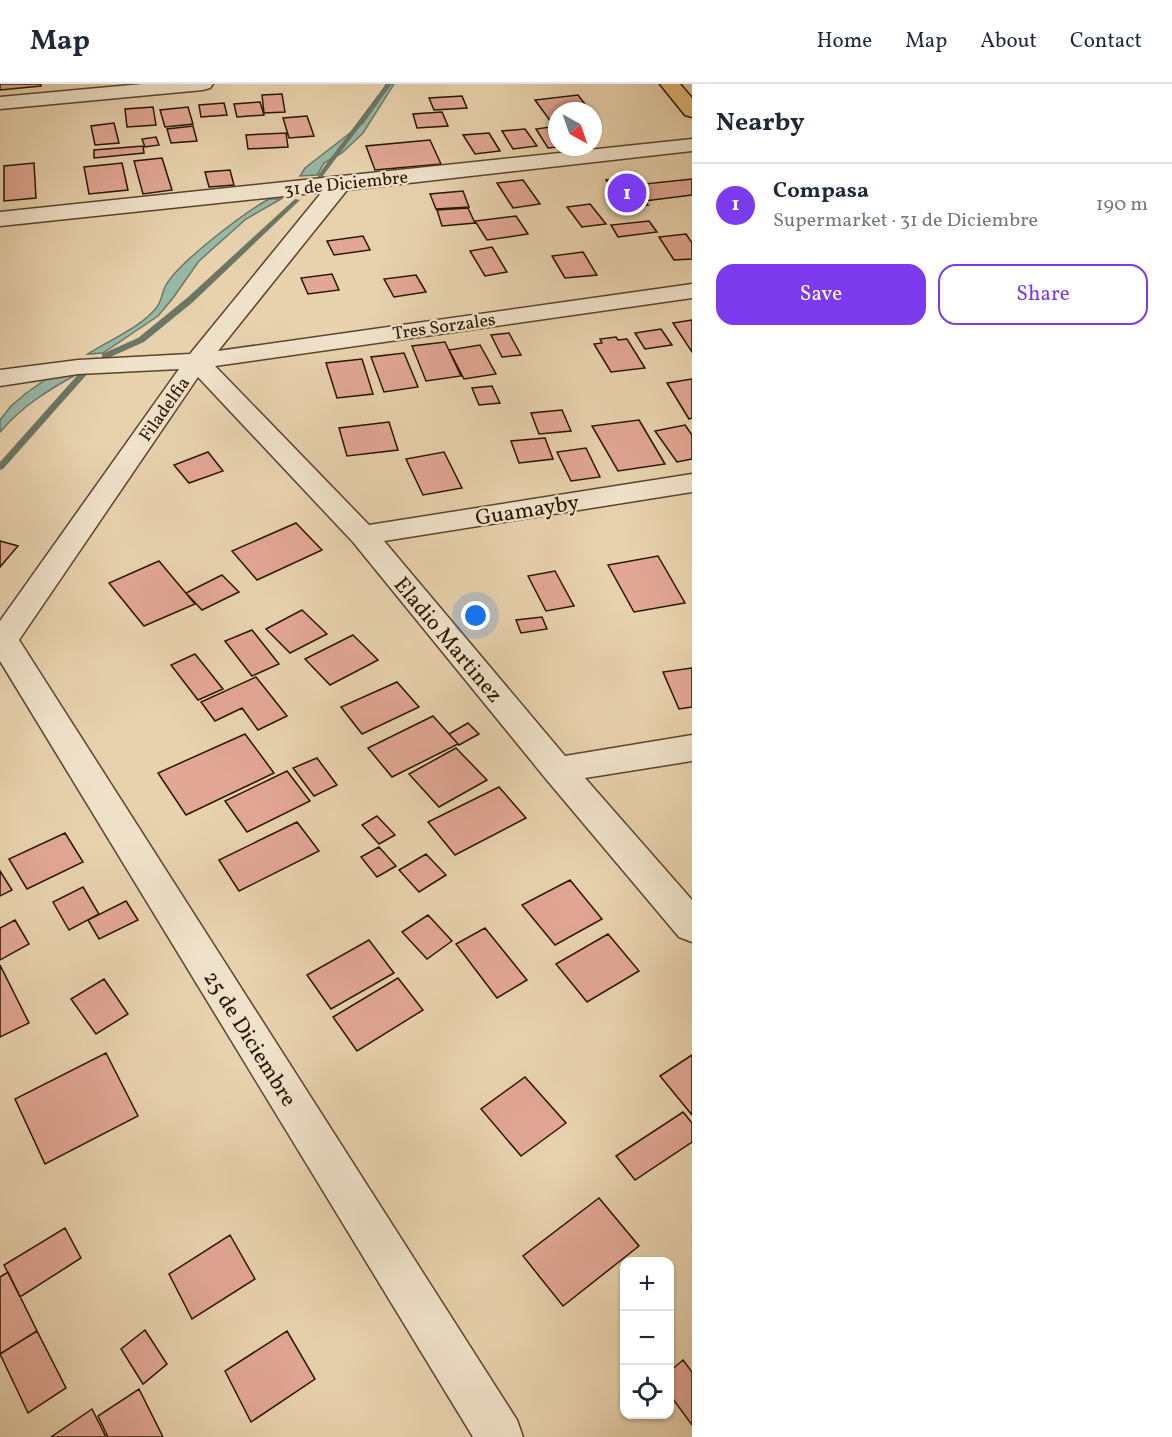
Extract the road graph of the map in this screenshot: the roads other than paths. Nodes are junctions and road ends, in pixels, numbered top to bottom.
1 (203, 84) edge
2 (670, 84) edge
3 (0, 103) edge
4 (692, 111) edge
5 (692, 144) edge
6 (340, 184) junction
7 (0, 219) edge
8 (692, 291) edge
9 (197, 361) junction
10 (0, 378) edge
11 (692, 483) edge
12 (363, 535) junction
13 (2, 642) edge
14 (692, 748) edge
15 (558, 770) junction
16 (692, 926) edge
17 (500, 1437) edge

1 - 3 street
2 - 4 main road
5 - 6 street, 31 de Diciembre
6 - 7 street, 31 de Diciembre
6 - 9 street, Filadelfia
8 - 9 street, Tres Sorzales
9 - 10 street, Tres Sorzales
9 - 12 street, Eladio Martinez
9 - 13 street, Filadelfia
11 - 12 street, Guamayby
12 - 15 street, Eladio Martinez
13 - 17 street, 25 de Diciembre
14 - 15 street
15 - 16 street, Eladio Martinez

